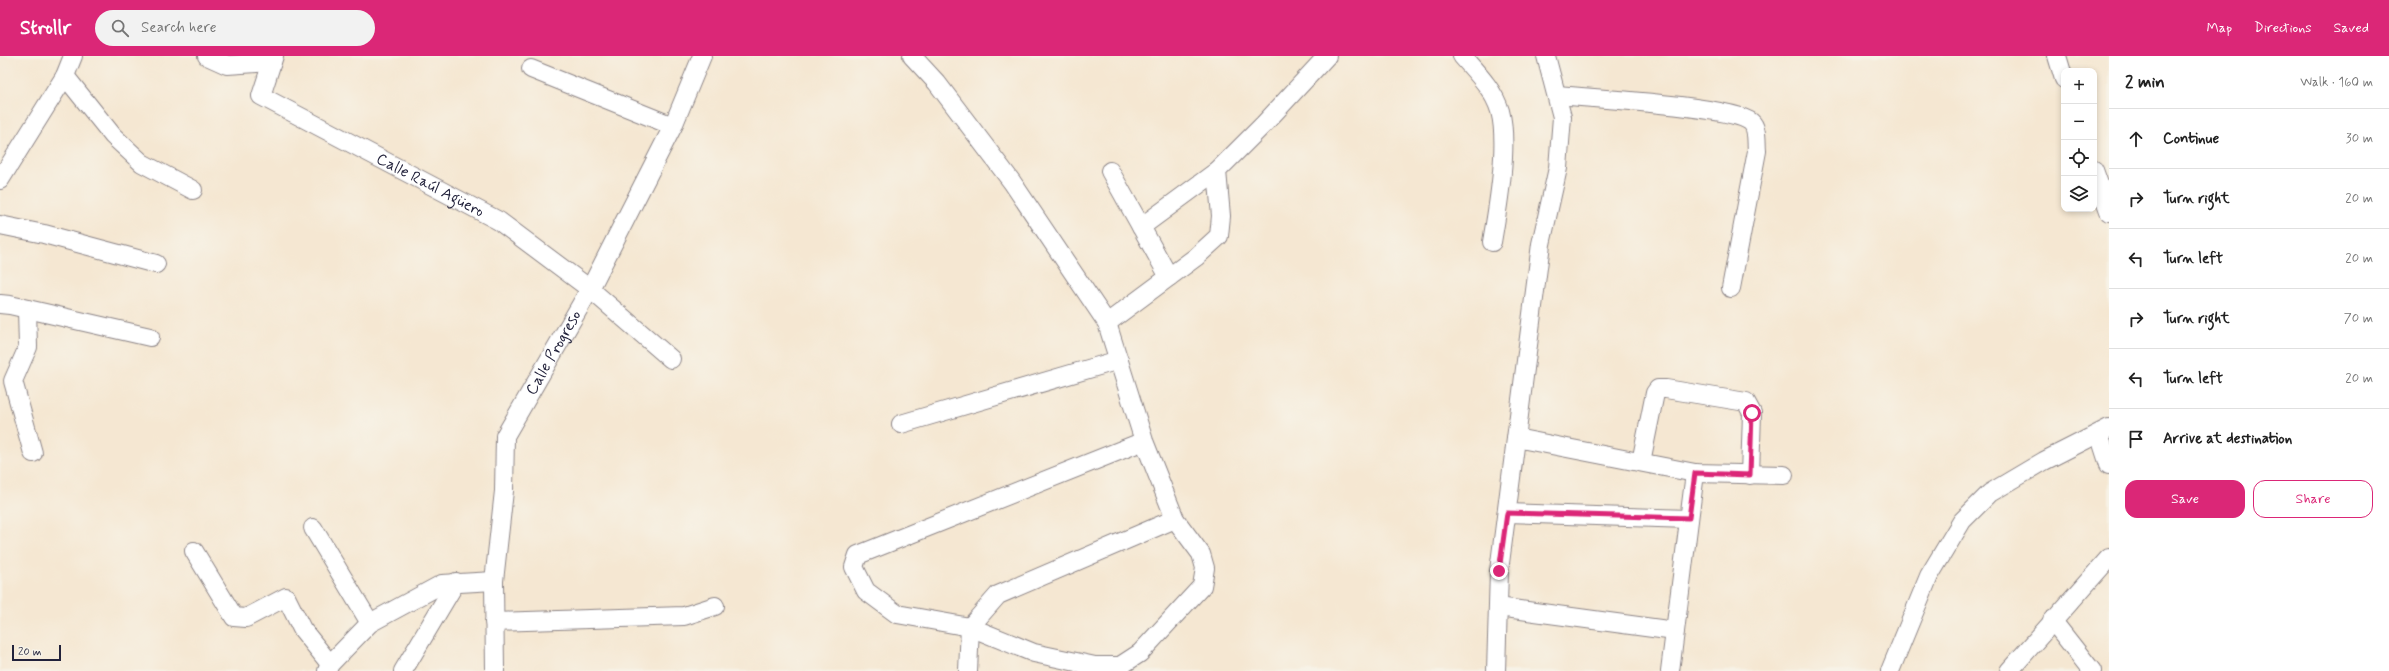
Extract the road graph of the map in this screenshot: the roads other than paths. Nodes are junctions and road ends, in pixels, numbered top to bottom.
1 (73, 56) edge
2 (207, 56) edge
3 (702, 56) edge
4 (912, 56) edge
5 (1327, 56) edge
6 (1462, 56) edge
7 (1546, 56) edge
8 (2057, 56) edge
9 (273, 59) edge
10 (531, 69) dead end
11 (2061, 69) edge
12 (65, 76) junction
13 (1557, 95) junction
14 (673, 126) junction
15 (1110, 171) dead end
16 (1217, 171) junction
17 (2096, 176) edge
18 (0, 180) edge
19 (193, 190) dead end
20 (2109, 212) edge
21 (0, 225) edge
22 (1141, 227) junction
23 (1492, 242) dead end
24 (156, 264) dead end
25 (1169, 277) junction
26 (1731, 288) dead end
27 (590, 289) junction
28 (0, 304) edge
29 (27, 309) junction
30 (1107, 323) junction
31 (150, 337) dead end
32 (671, 359) dead end
33 (1119, 360) junction
34 (901, 424) dead end
35 (2104, 431) edge
36 (1516, 438) junction
37 (1144, 442) junction
38 (33, 453) dead end
39 (1641, 462) junction
40 (2109, 465) edge
41 (1695, 473) junction
42 (1750, 475) junction
43 (1784, 475) dead end
44 (1507, 513) junction
45 (1175, 518) junction
46 (1689, 518) junction
47 (313, 528) dead end
48 (194, 551) dead end
49 (2109, 558) edge
50 (494, 580) junction
51 (456, 582) junction
52 (716, 606) dead end
53 (1498, 607) junction
54 (2052, 620) junction
55 (494, 622) junction
56 (370, 623) junction
57 (970, 628) junction
58 (1675, 631) junction
59 (328, 668) edge
60 (403, 671) edge
61 (495, 671) edge
62 (968, 671) edge
63 (1496, 671) edge
64 (1670, 671) edge
65 (1890, 671) edge
66 (2008, 671) edge
67 (2092, 671) edge

1 - 12 street
2 - 9 street
3 - 14 street, Calle Progreso
4 - 30 street
5 - 16 street
6 - 23 street
7 - 13 street
8 - 11 street
9 - 27 street, Calle Raúl Agüero
10 - 14 street
12 - 18 street
12 - 19 street
13 - 26 street
13 - 36 street
14 - 27 street, Calle Progreso
15 - 22 street
16 - 22 street
16 - 25 street
17 - 20 street
21 - 24 street
22 - 25 street
25 - 30 street
27 - 32 street, Calle Raúl Agüero
27 - 50 street, Calle Progreso
28 - 29 street
29 - 31 street
29 - 38 street
30 - 33 street
33 - 34 street
33 - 37 street
35 - 40 street
35 - 65 street
36 - 39 street
36 - 44 street
37 - 45 street
37 - 57 street
39 - 41 street
39 - 42 street
41 - 42 street
41 - 46 street
42 - 43 street
44 - 46 street
44 - 53 street
45 - 57 street
45 - 57 street
46 - 58 street
47 - 56 street
48 - 59 street
49 - 54 street
50 - 51 street
50 - 55 street, Calle Progreso
51 - 56 street
51 - 60 street
52 - 55 street
53 - 58 street
53 - 63 street
54 - 66 street
54 - 67 street
55 - 61 street, Calle Progreso
56 - 59 street
57 - 62 street
58 - 64 street

